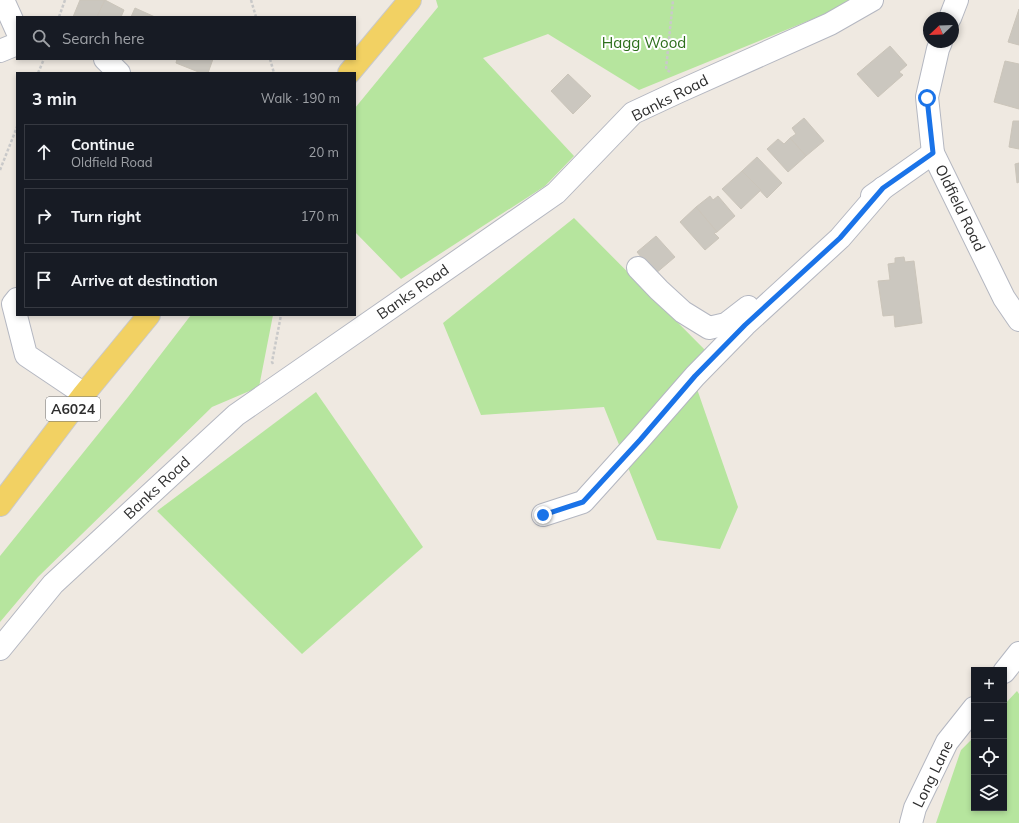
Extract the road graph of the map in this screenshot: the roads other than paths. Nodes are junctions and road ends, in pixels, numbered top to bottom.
1 (4, 0) edge
2 (410, 0) edge
3 (872, 0) edge
4 (957, 0) edge
5 (952, 12) edge
6 (16, 29) edge
7 (16, 44) edge
8 (938, 48) edge
9 (0, 51) edge
10 (106, 60) edge
11 (118, 72) edge
12 (350, 72) edge
13 (933, 153) junction
14 (883, 188) junction
15 (638, 268) dead end
16 (16, 300) edge
17 (16, 316) edge
18 (16, 316) edge
19 (148, 316) edge
20 (1019, 320) edge
21 (84, 394) junction
22 (0, 505) edge
23 (543, 515) dead end
24 (0, 649) edge
25 (971, 712) edge
26 (911, 823) edge

1 - 6 street
2 - 12 main road
3 - 24 street, Banks Road
4 - 5 street
7 - 9 street
8 - 13 street, Oldfield Road
10 - 11 street
13 - 14 street
13 - 20 street, Oldfield Road
14 - 15 street
14 - 23 street
16 - 18 street
17 - 21 street
19 - 21 main road, A6024
21 - 22 main road, A6024
25 - 26 street, Long Lane

